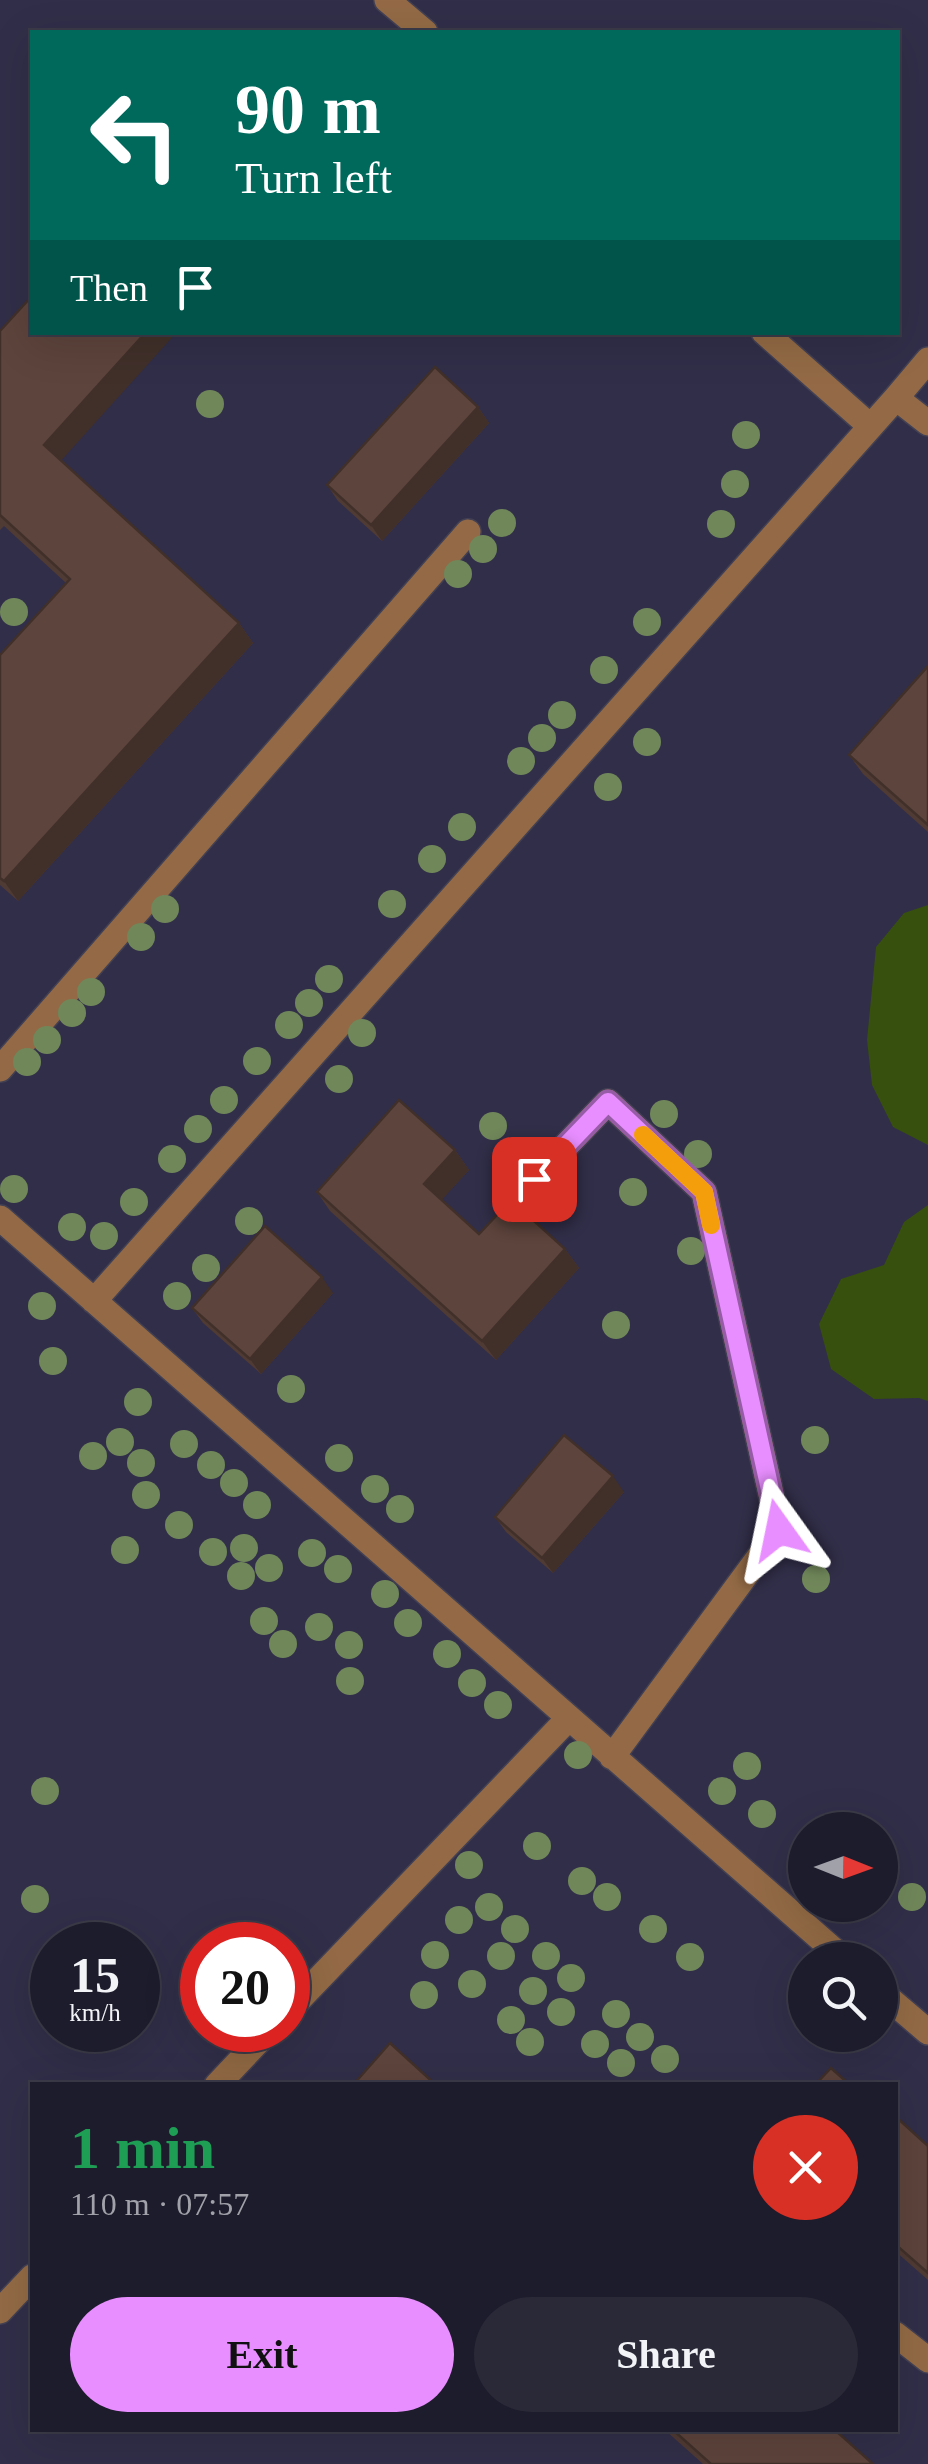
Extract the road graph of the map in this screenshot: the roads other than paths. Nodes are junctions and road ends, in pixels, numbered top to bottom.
1 (387, 0) edge
2 (422, 30) edge
3 (767, 335) edge
4 (928, 360) edge
5 (896, 398) junction
6 (928, 423) edge
7 (870, 426) junction
8 (468, 532) dead end
9 (0, 1070) edge
10 (510, 1204) edge
11 (0, 1218) edge
12 (94, 1301) junction
13 (568, 1719) junction
14 (612, 1757) junction
15 (824, 1942) edge
16 (310, 1988) edge
17 (898, 2006) edge
18 (928, 2032) edge
19 (249, 2052) edge
20 (220, 2082) edge
21 (30, 2279) edge
22 (0, 2310) edge
23 (898, 2336) edge
24 (928, 2360) edge

1 - 2 lane
3 - 7 lane
4 - 5 lane
5 - 6 lane
5 - 7 lane
7 - 12 lane
8 - 9 lane
10 - 14 lane
11 - 12 lane
12 - 13 lane
13 - 14 lane
13 - 16 lane
14 - 15 lane
17 - 18 lane
19 - 20 lane
21 - 22 lane
23 - 24 lane

